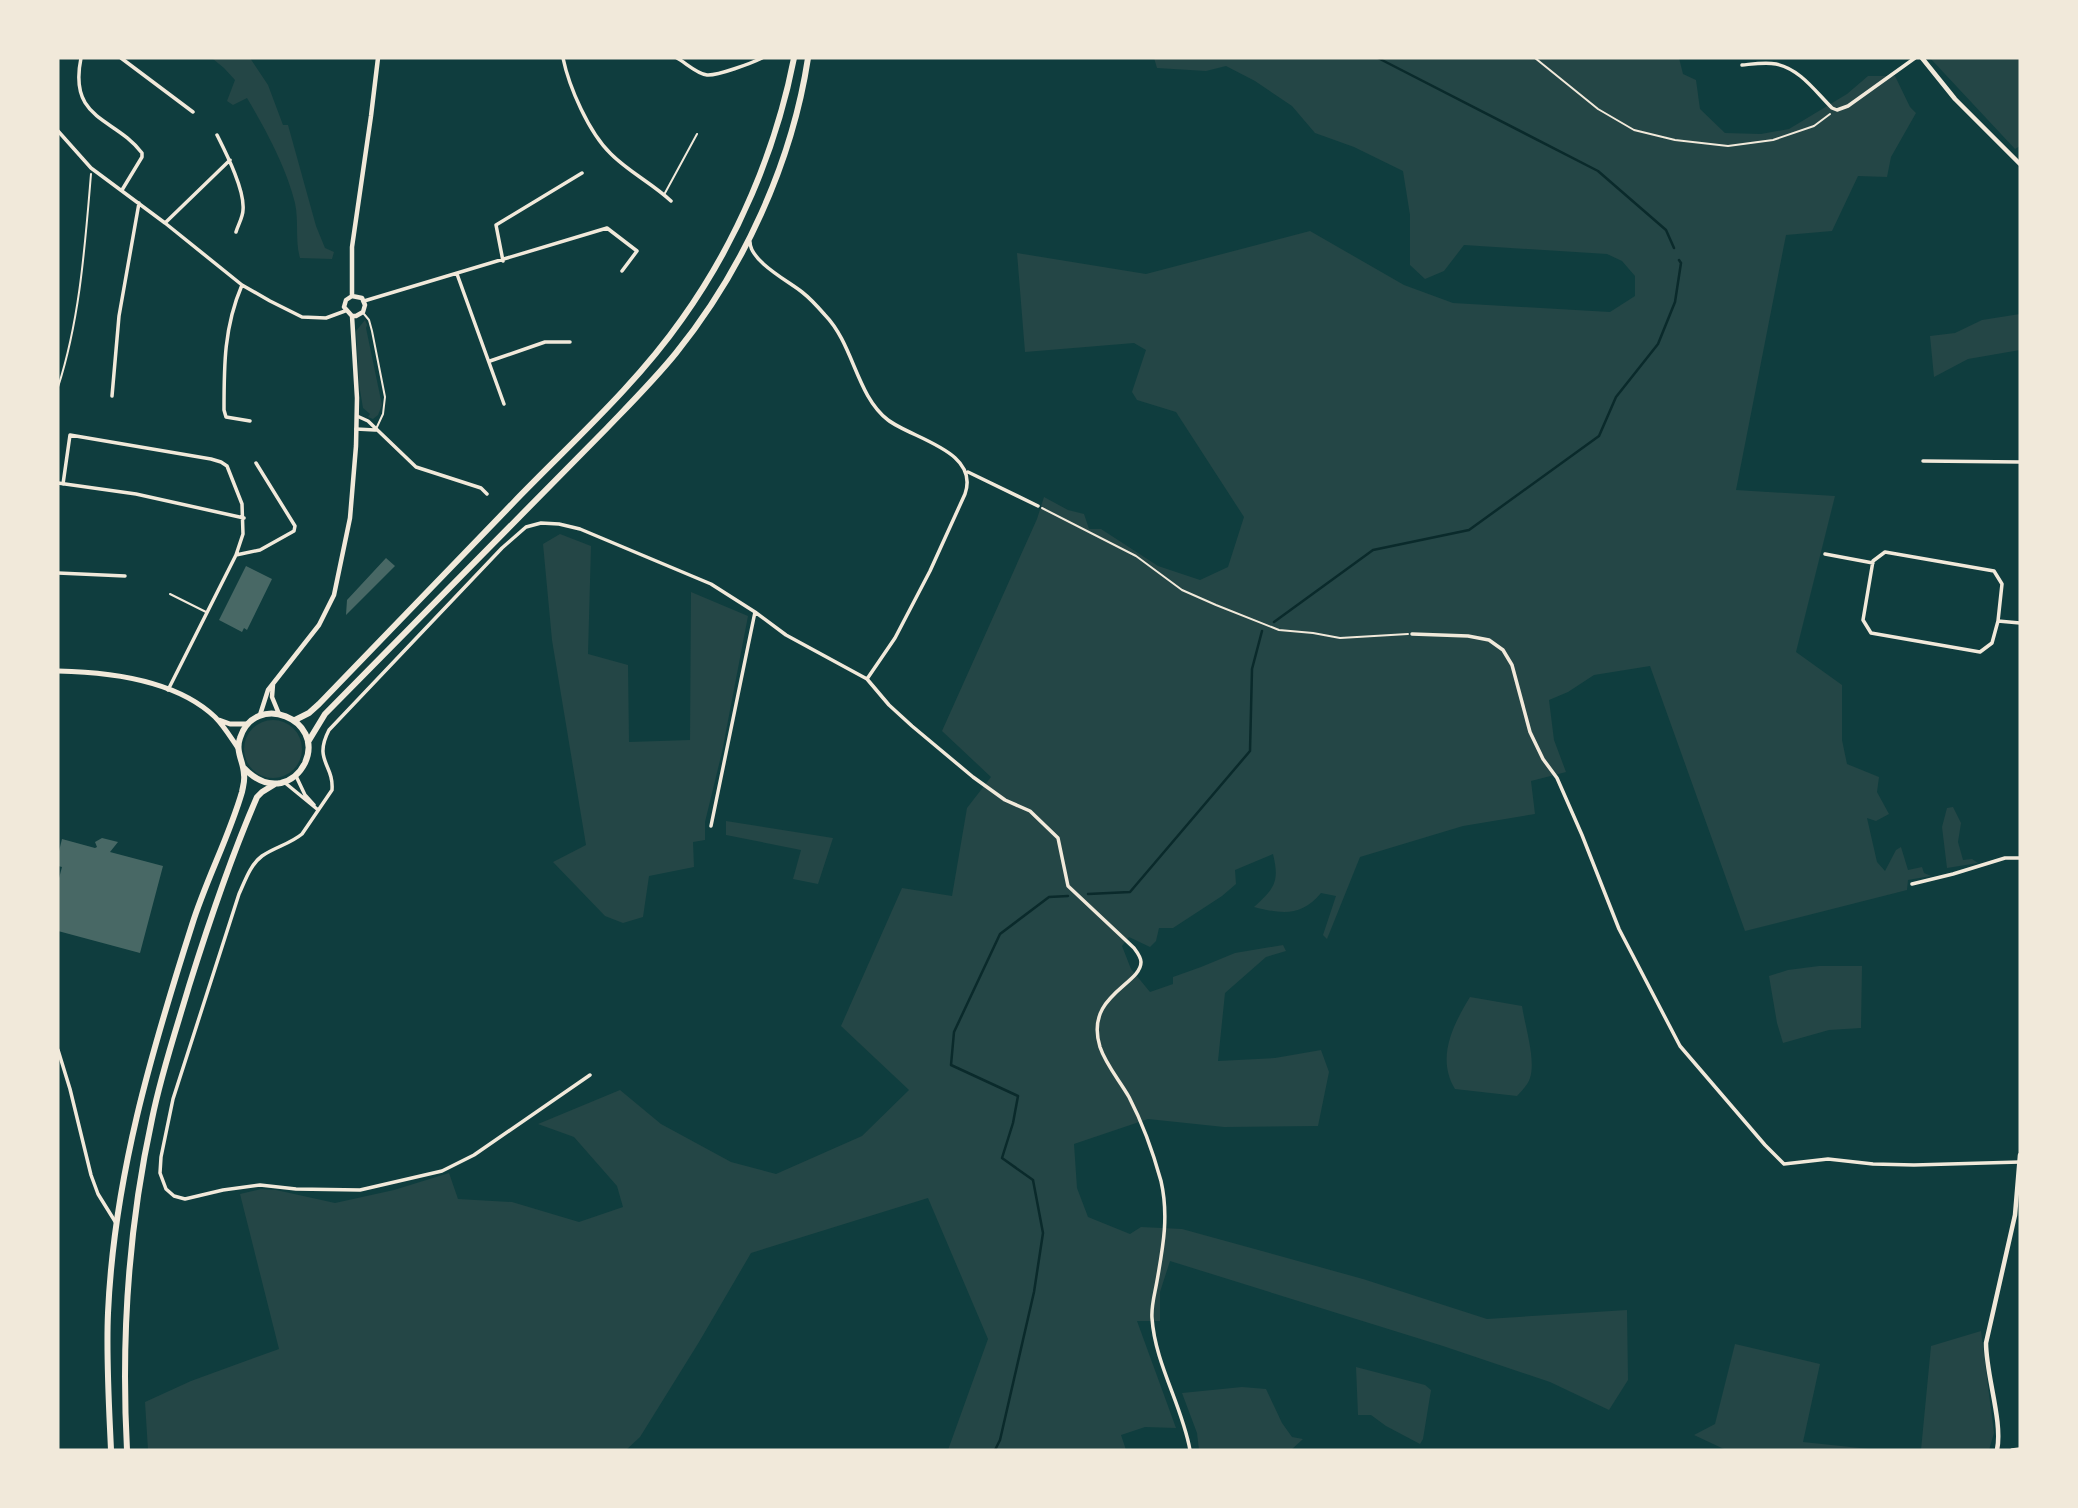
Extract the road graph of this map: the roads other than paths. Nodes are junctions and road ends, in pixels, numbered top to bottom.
1 (81, 58) edge
2 (121, 58) edge
3 (378, 58) edge
4 (562, 58) edge
5 (677, 58) edge
6 (762, 58) edge
7 (794, 58) edge
8 (808, 58) edge
9 (1915, 58) edge
10 (1922, 58) edge
11 (1742, 65) dead end
12 (193, 112) dead end
13 (58, 131) edge
14 (697, 134) dead end
15 (217, 135) dead end
16 (230, 160) junction
17 (2020, 164) edge
18 (582, 173) dead end
19 (122, 190) junction
20 (664, 194) junction
21 (671, 201) dead end
22 (139, 203) junction
23 (165, 223) junction
24 (236, 232) dead end
25 (749, 237) junction
26 (503, 261) junction
27 (622, 271) dead end
28 (457, 274) junction
29 (242, 285) junction
30 (352, 296) junction
31 (364, 301) junction
32 (345, 311) junction
33 (363, 312) junction
34 (352, 316) junction
35 (570, 342) dead end
36 (490, 361) junction
37 (112, 396) dead end
38 (504, 404) dead end
39 (356, 415) junction
40 (250, 421) dead end
41 (356, 429) junction
42 (375, 430) junction
43 (1923, 461) dead end
44 (2020, 462) edge
45 (256, 463) dead end
46 (967, 471) junction
47 (60, 484) edge
48 (487, 494) dead end
49 (1038, 506) road end
50 (244, 518) junction
51 (1825, 554) dead end
52 (236, 555) junction
53 (1873, 563) junction
54 (58, 573) edge
55 (125, 576) dead end
56 (170, 594) dead end
57 (206, 612) junction
58 (755, 612) junction
59 (1998, 621) junction
60 (2020, 623) edge
61 (1412, 634) road end
62 (58, 671) edge
63 (867, 679) junction
64 (273, 683) junction
65 (168, 690) junction
66 (279, 714) junction
67 (260, 715) junction
68 (219, 720) junction
69 (295, 720) junction
70 (247, 724) junction
71 (308, 742) junction
72 (238, 748) junction
73 (243, 767) junction
74 (296, 776) junction
75 (280, 783) junction
76 (317, 809) junction
77 (711, 826) dead end
78 (2020, 858) edge
79 (1912, 884) dead end
80 (58, 1050) edge
81 (590, 1074) dead end
82 (2020, 1155) edge
83 (2020, 1162) edge
84 (117, 1225) junction
85 (2020, 1449) edge
86 (111, 1450) edge
87 (127, 1450) edge
88 (1190, 1450) edge
89 (1999, 1450) edge
90 (2012, 1450) edge

1 - 19 street
2 - 12 street
3 - 30 street
4 - 20 street
5 - 6 street
7 - 69 main road
8 - 25 main road
9 - 11 street
10 - 17 street
13 - 19 street
14 - 20 lane
15 - 16 street
16 - 23 street
16 - 24 street
18 - 26 street
19 - 22 street
20 - 21 street
22 - 23 street
22 - 37 street
23 - 29 street
25 - 46 street
25 - 71 main road
26 - 27 street
26 - 28 street
28 - 31 street
28 - 36 street
29 - 32 street
29 - 40 street
30 - 31 street
30 - 32 street
31 - 33 street
32 - 34 street
33 - 34 street
33 - 42 lane
34 - 39 street
35 - 36 street
36 - 38 street
39 - 41 street
39 - 42 street
41 - 42 street
41 - 64 street
42 - 48 street
43 - 44 street
45 - 52 street
46 - 49 street
46 - 63 street
47 - 50 street
47 - 50 street
50 - 52 street
51 - 53 street
52 - 57 street
53 - 59 street
53 - 59 street
54 - 55 street
56 - 57 lane
57 - 65 street
58 - 63 street
58 - 76 street
58 - 77 street
59 - 60 street
61 - 83 street
62 - 65 main road
63 - 88 street
64 - 66 street
64 - 67 street
65 - 68 main road
66 - 67 main road
66 - 69 main road
67 - 70 main road
68 - 70 main road
68 - 72 main road
69 - 71 main road
70 - 72 main road
71 - 74 main road
72 - 73 main road
73 - 75 main road
73 - 84 main road
74 - 75 main road
74 - 76 street
75 - 76 street
75 - 87 main road
76 - 81 street
78 - 79 street
80 - 84 street
82 - 83 street
83 - 89 street
84 - 86 main road
85 - 90 street

